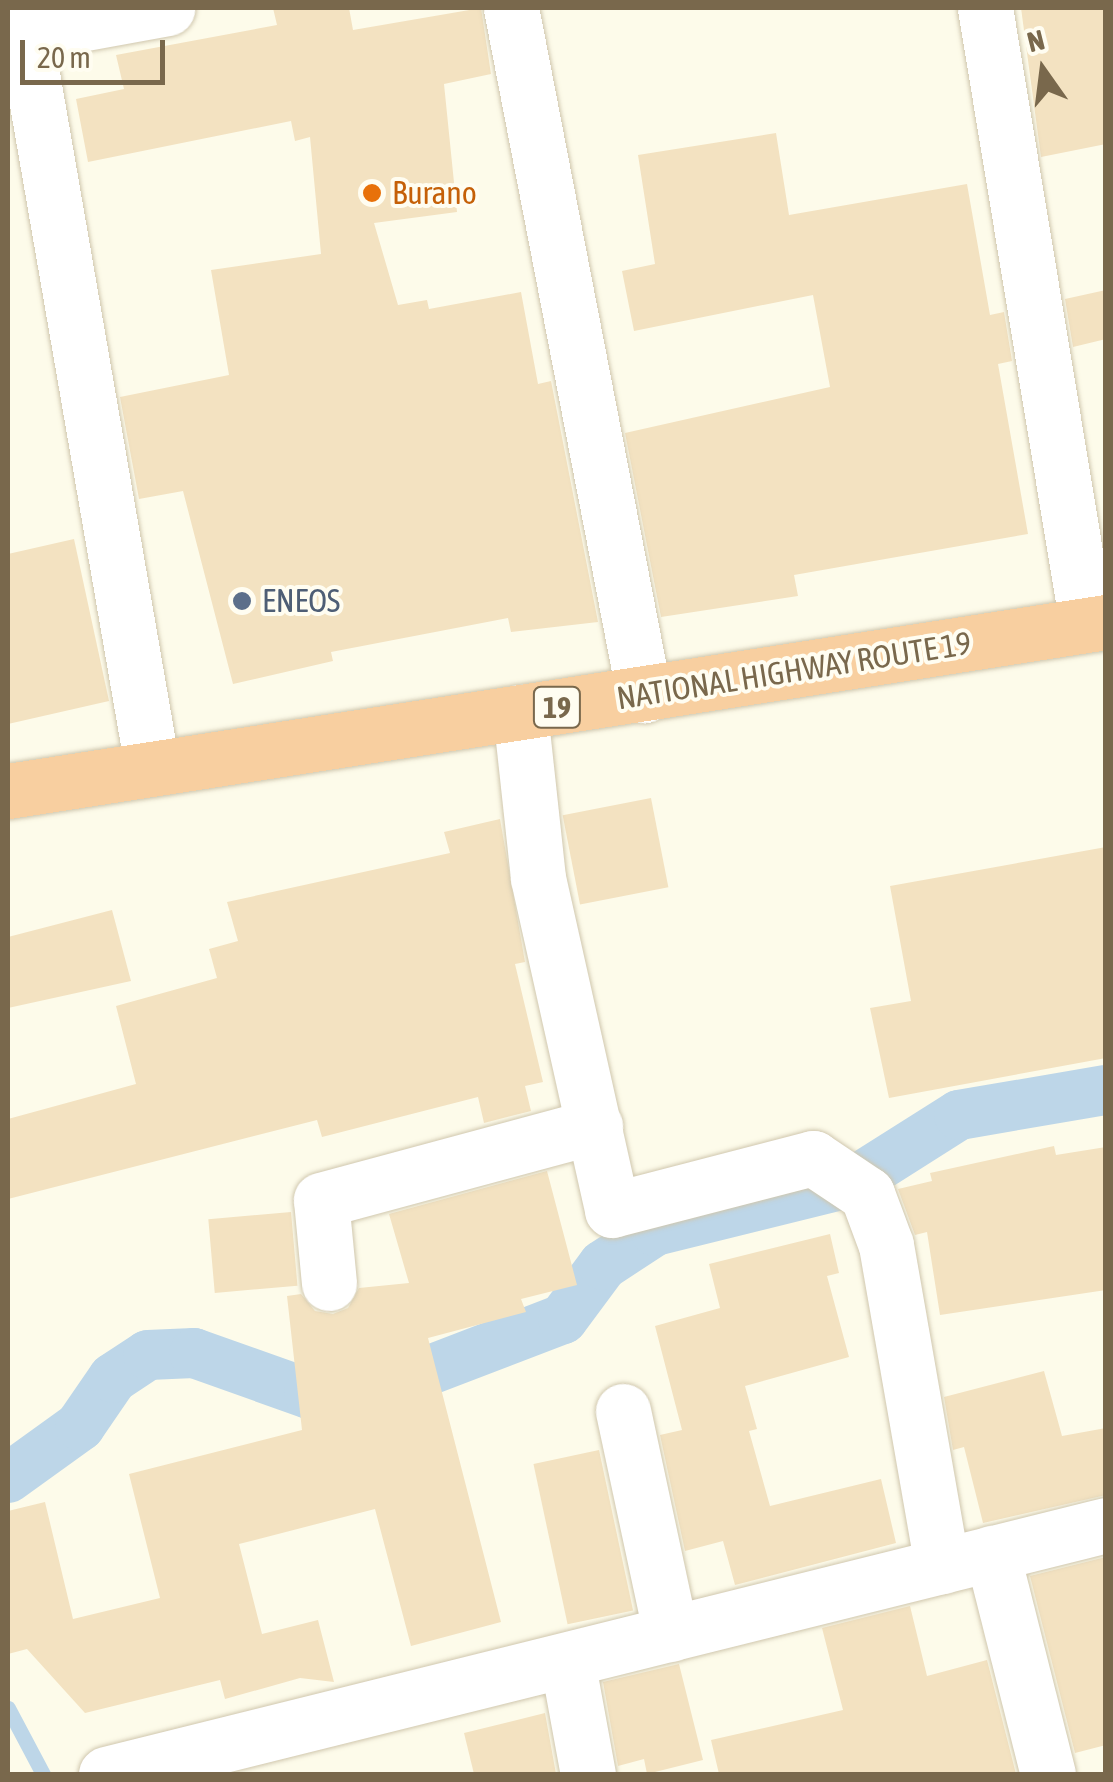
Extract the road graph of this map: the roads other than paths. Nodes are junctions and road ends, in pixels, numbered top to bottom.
1 (167, 8) edge
2 (511, 8) edge
3 (985, 8) edge
4 (16, 35) edge
5 (1096, 624) edge
6 (644, 695) junction
7 (520, 712) junction
8 (152, 766) junction
9 (8, 791) edge
10 (595, 1126) junction
11 (329, 1283) dead end
12 (623, 1410) dead end
13 (1106, 1525) edge
14 (967, 1560) junction
15 (672, 1634) junction
16 (567, 1660) junction
17 (106, 1774) edge
18 (588, 1774) edge
19 (1048, 1774) edge

1 - 4 street
2 - 6 street
3 - 5 street
4 - 8 street
5 - 6 highway, NATIONAL HIGHWAY ROUTE 19 / 19
6 - 7 highway, NATIONAL HIGHWAY ROUTE 19 / 19
7 - 8 highway, NATIONAL HIGHWAY ROUTE 19 / 19
7 - 10 street
8 - 9 highway, NATIONAL HIGHWAY ROUTE 19 / 19
10 - 11 street
10 - 14 street
12 - 15 street
13 - 14 street
14 - 15 street
14 - 19 street
15 - 16 street
16 - 17 street
16 - 18 street

